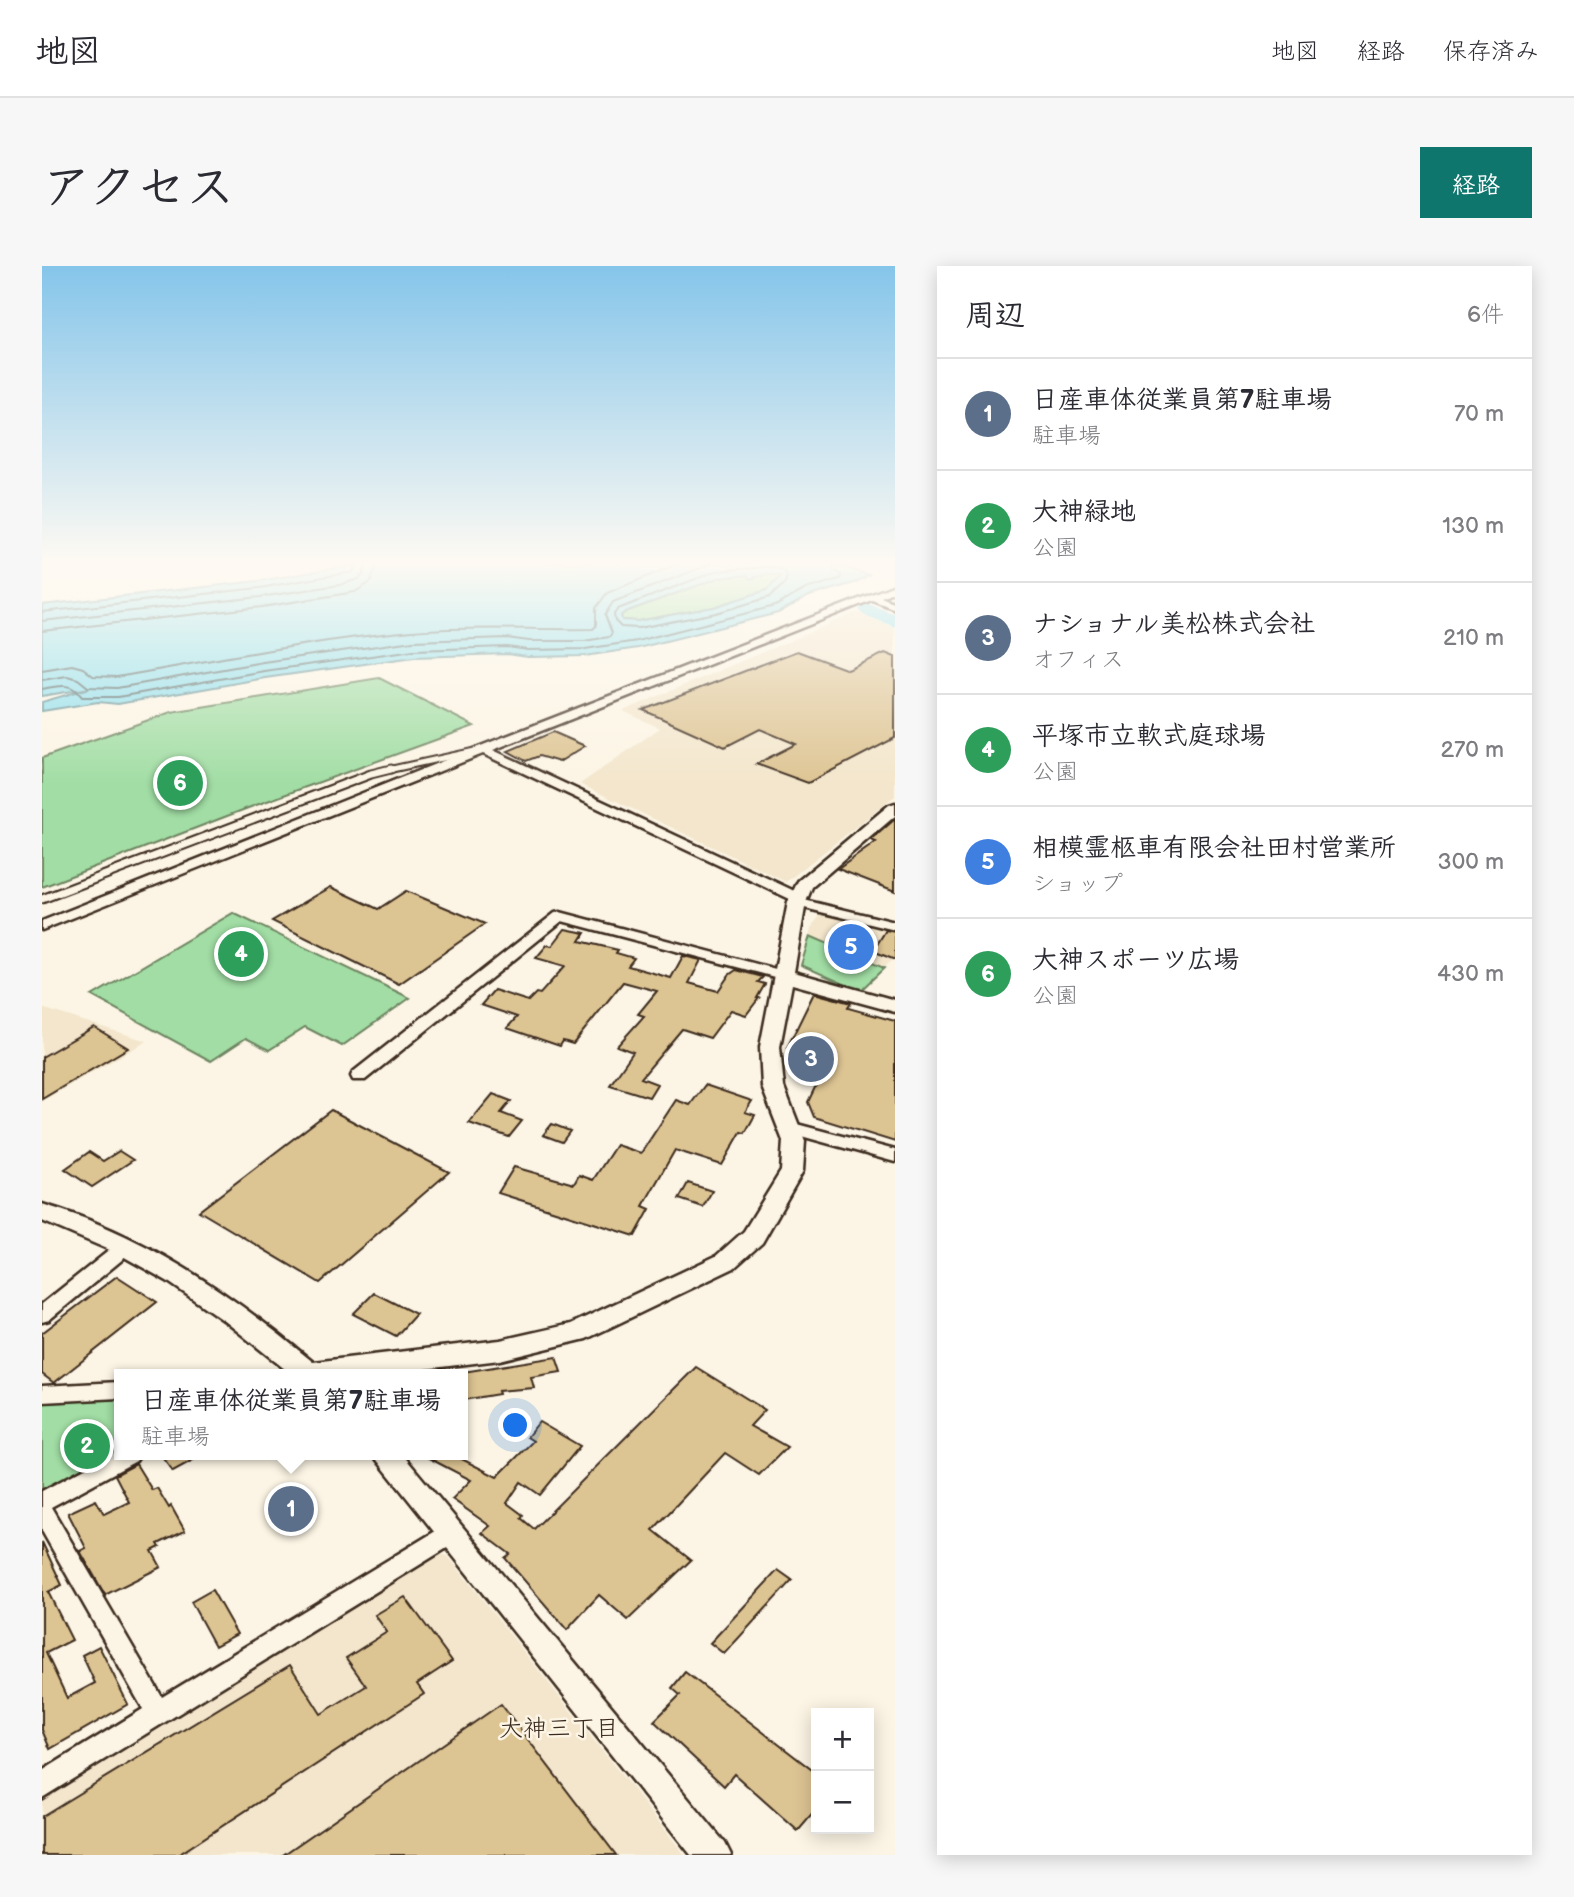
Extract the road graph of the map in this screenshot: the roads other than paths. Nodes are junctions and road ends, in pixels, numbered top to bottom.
1 (770, 637) edge
2 (482, 750) junction
3 (895, 808) edge
4 (42, 899) edge
5 (797, 900) junction
6 (42, 926) edge
7 (895, 926) edge
8 (782, 975) junction
9 (895, 1006) edge
10 (359, 1076) dead end
11 (789, 1127) junction
12 (895, 1156) edge
13 (42, 1212) edge
14 (117, 1254) dead end
15 (42, 1315) edge
16 (301, 1369) edge
17 (346, 1369) edge
18 (114, 1390) edge
19 (42, 1394) edge
20 (120, 1460) edge
21 (391, 1460) edge
22 (42, 1501) edge
23 (42, 1511) edge
24 (452, 1533) junction
25 (158, 1713) junction
26 (42, 1785) edge
27 (713, 1855) edge

1 - 2 street
2 - 4 lane
2 - 5 street
2 - 6 street
3 - 5 street
5 - 7 street
5 - 8 street
8 - 9 street
8 - 10 street
8 - 11 street
11 - 12 street
11 - 17 street
13 - 16 street
14 - 15 street
18 - 19 street
20 - 22 street
21 - 24 street
23 - 25 street
24 - 25 street
24 - 27 street
25 - 26 street

